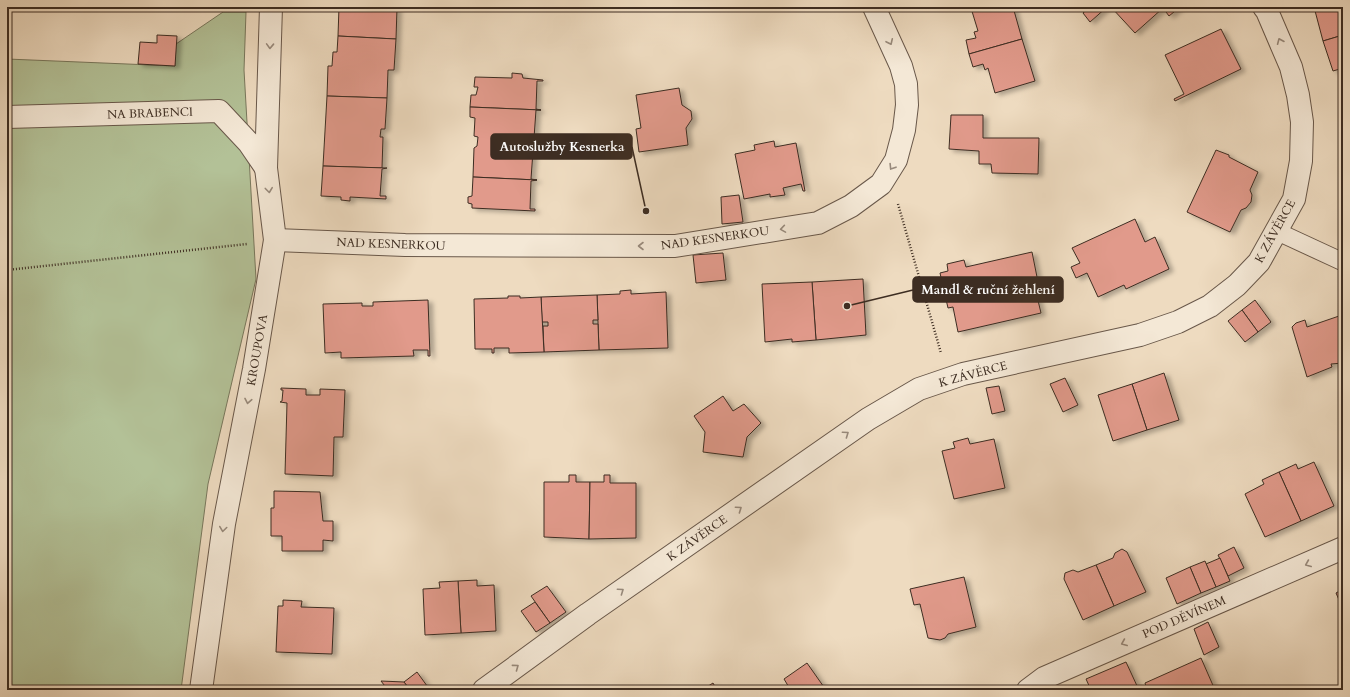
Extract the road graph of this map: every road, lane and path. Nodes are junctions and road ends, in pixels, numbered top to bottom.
1 (271, 7) edge
2 (874, 7) edge
3 (1264, 7) edge
4 (7, 117) edge
5 (266, 168) junction
6 (881, 184) junction
7 (1276, 231) junction
8 (275, 240) junction
9 (1343, 262) edge
10 (7, 270) edge
11 (939, 347) dead end
12 (1343, 548) edge
13 (202, 690) edge
14 (484, 690) edge
15 (1028, 690) edge

1 -> 5 street, KROUPOVA
2 -> 6 street, NAD KESNERKOU
7 -> 3 street, K ZÁVĚRCE
4 - 5 street, NA BRABENCI
5 -> 8 street, KROUPOVA
6 -> 8 street, NAD KESNERKOU
6 - 11 path
7 - 9 lane
14 -> 7 street, K ZÁVĚRCE
8 - 10 path
8 -> 13 street, KROUPOVA
12 -> 15 street, POD DĚVÍNEM

